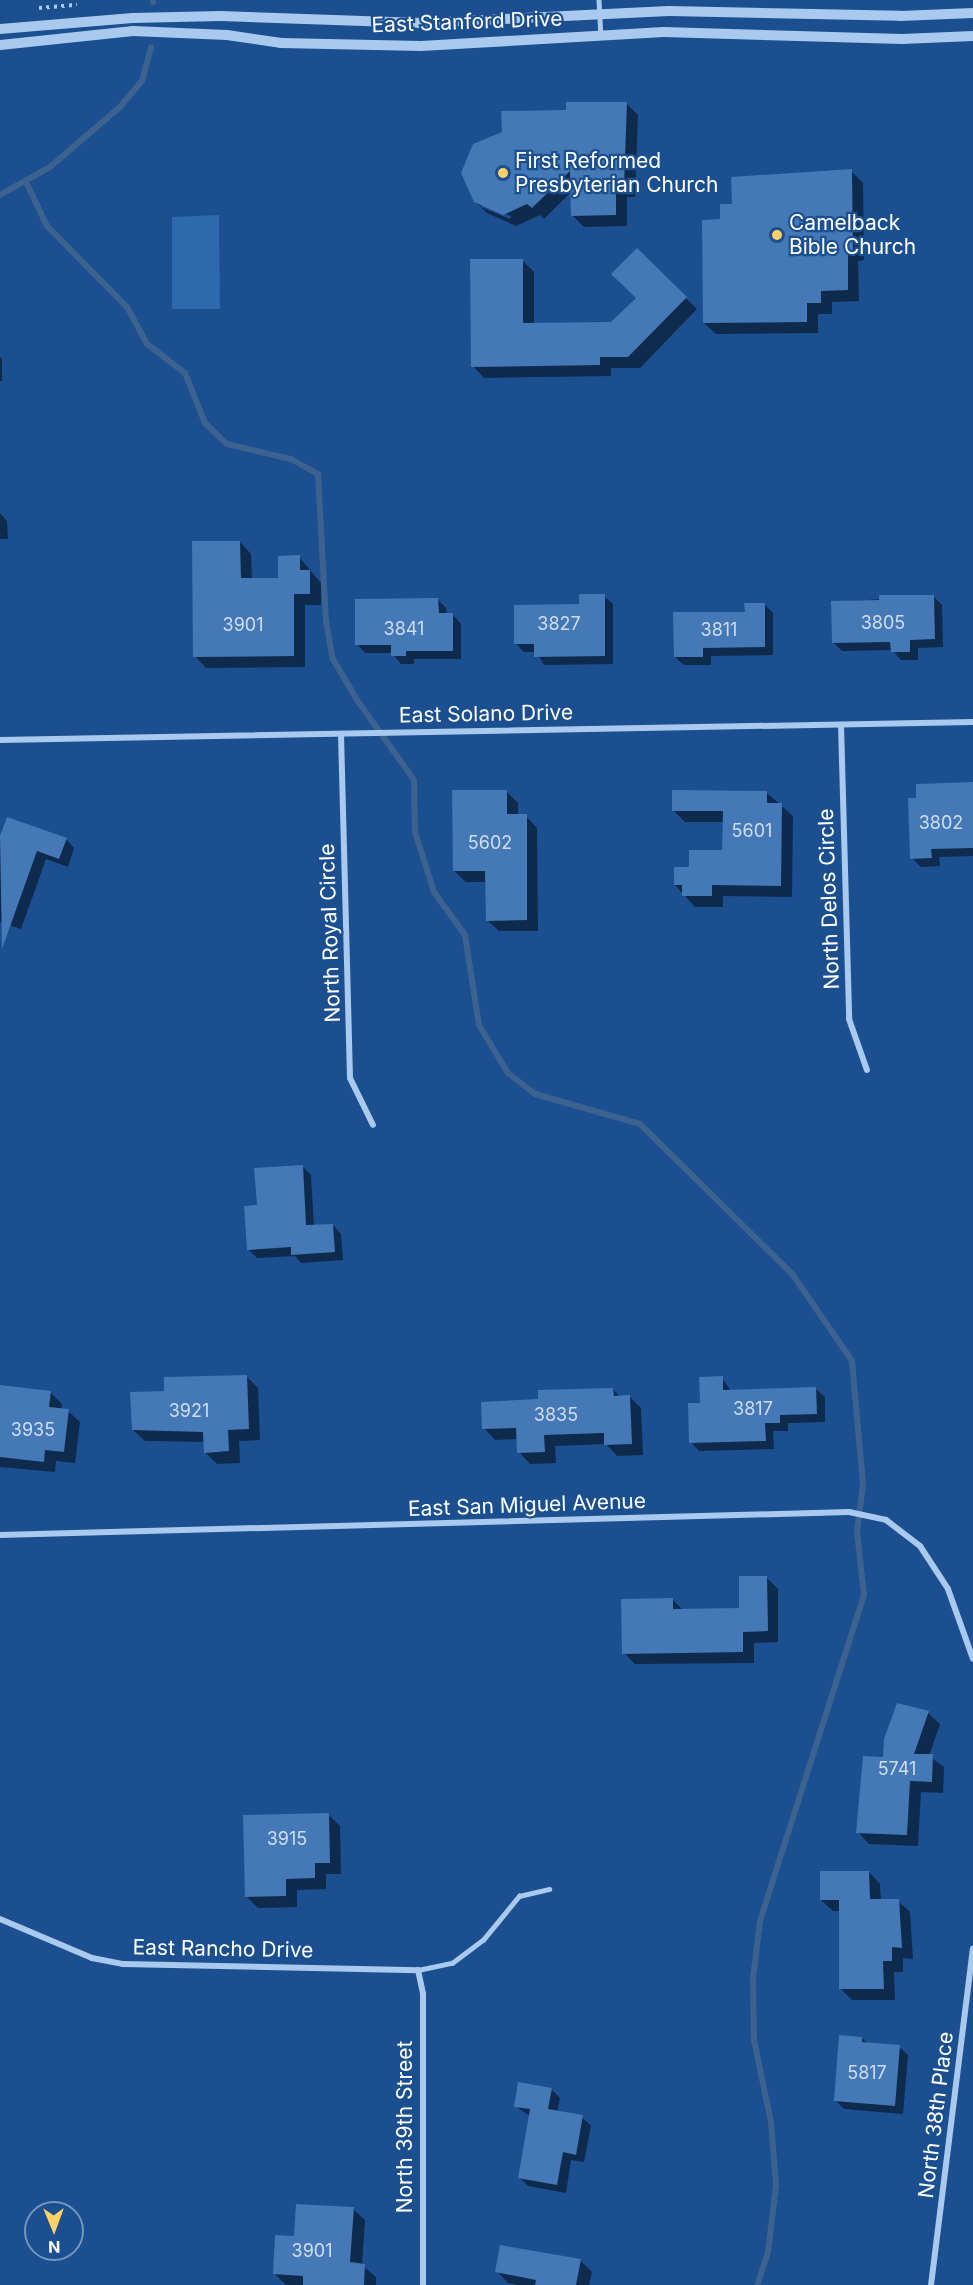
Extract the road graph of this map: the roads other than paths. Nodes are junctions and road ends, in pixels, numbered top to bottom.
1 (599, 0) edge
2 (973, 12) edge
3 (600, 13) junction
4 (0, 29) edge
5 (602, 36) junction
6 (973, 36) edge
7 (0, 45) edge
8 (973, 722) edge
9 (841, 725) junction
10 (341, 734) junction
11 (0, 740) edge
12 (867, 1070) dead end
13 (373, 1125) dead end
14 (0, 1535) edge
15 (973, 1659) edge
16 (549, 1889) dead end
17 (0, 1919) edge
18 (973, 1949) edge
19 (418, 1970) junction
20 (423, 2285) edge
21 (931, 2285) edge

1 - 3 lane
2 - 3 street, East Stanford Drive
3 - 4 street, East Stanford Drive
3 - 5 lane
5 - 6 street, East Stanford Drive
5 - 7 street, East Stanford Drive
8 - 9 street, East Solano Drive
9 - 10 street, East Solano Drive
9 - 12 street, North Delos Circle
10 - 11 street, East Solano Drive
10 - 13 street, North Royal Circle
14 - 15 street, East San Miguel Avenue
16 - 19 lane
17 - 19 street, East Rancho Drive
18 - 21 street, North 38th Place
19 - 20 street, North 39th Street

